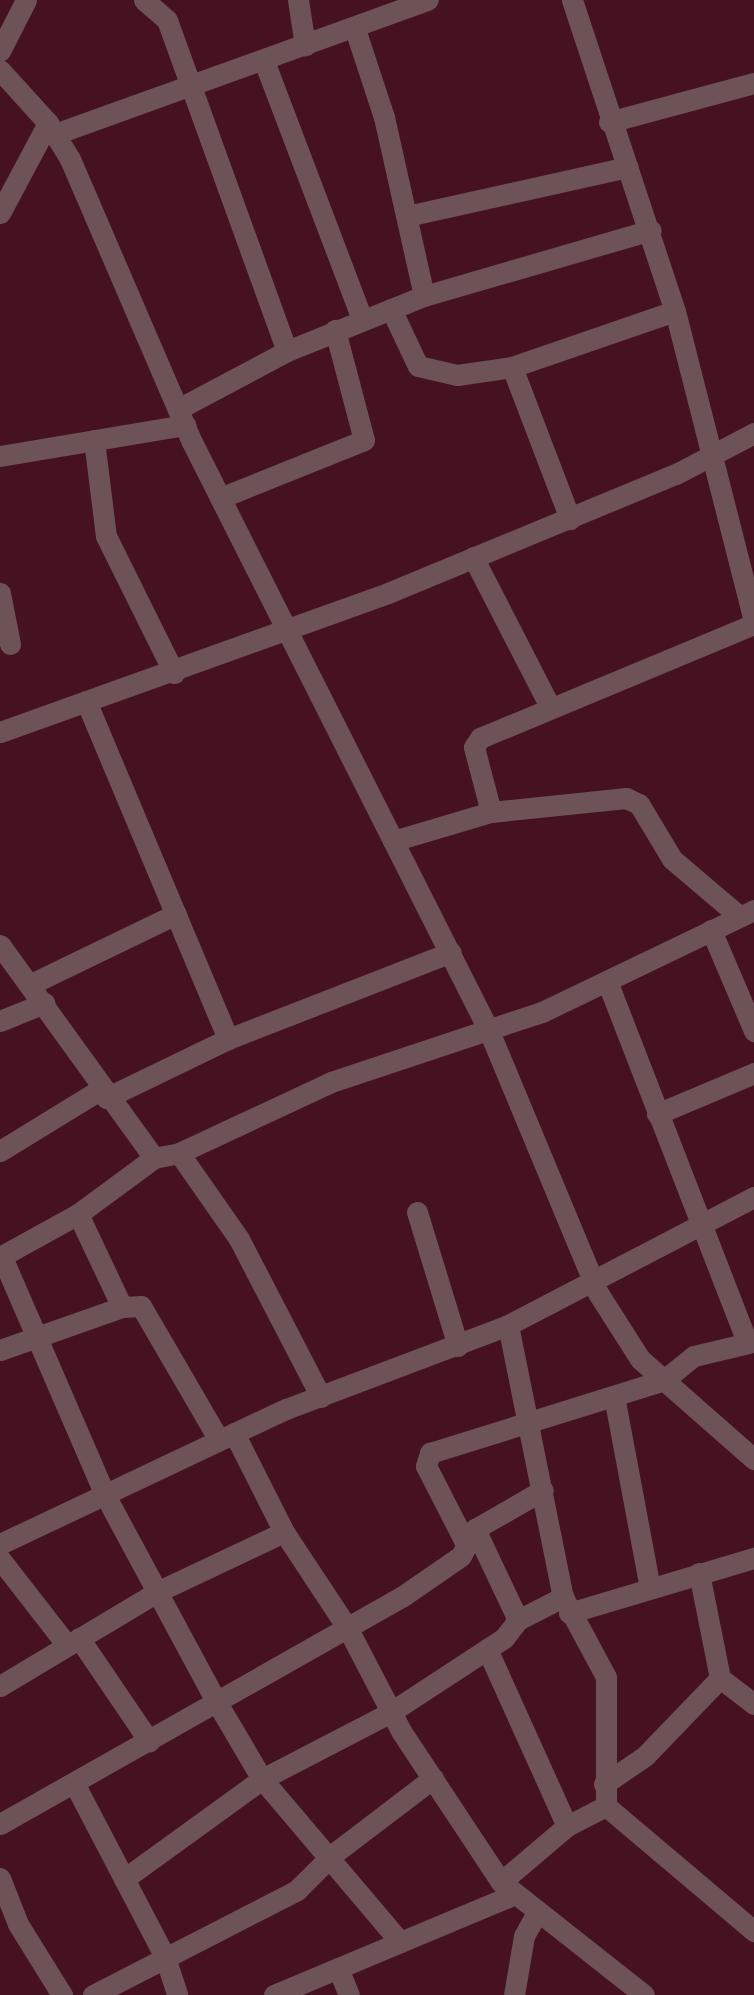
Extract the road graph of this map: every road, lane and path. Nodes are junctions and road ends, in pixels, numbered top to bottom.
1 (26, 0) edge
2 (144, 0) edge
3 (298, 0) edge
4 (428, 0) edge
5 (572, 0) edge
6 (355, 29) junction
7 (306, 45) junction
8 (0, 51) edge
9 (264, 61) junction
10 (0, 70) edge
11 (754, 83) edge
12 (186, 85) junction
13 (609, 122) junction
14 (52, 128) junction
15 (628, 167) junction
16 (0, 213) edge
17 (407, 216) junction
18 (650, 230) junction
19 (424, 296) junction
20 (391, 309) junction
21 (675, 311) junction
22 (362, 319) junction
23 (335, 330) junction
24 (287, 351) junction
25 (512, 367) junction
26 (181, 417) junction
27 (754, 433) edge
28 (94, 440) junction
29 (713, 455) junction
30 (0, 456) edge
31 (220, 498) junction
32 (570, 519) junction
33 (473, 557) junction
34 (0, 593) edge
35 (754, 623) edge
36 (285, 632) junction
37 (10, 644) dead end
38 (174, 673) junction
39 (86, 701) junction
40 (550, 707) junction
41 (0, 732) edge
42 (491, 812) junction
43 (393, 841) junction
44 (176, 914) junction
45 (748, 915) edge
46 (710, 930) junction
47 (0, 945) edge
48 (451, 952) junction
49 (607, 981) junction
50 (31, 984) junction
51 (44, 1003) junction
52 (0, 1021) edge
53 (489, 1031) junction
54 (754, 1031) edge
55 (228, 1040) junction
56 (754, 1073) edge
57 (103, 1094) junction
58 (657, 1114) junction
59 (0, 1151) edge
60 (179, 1153) junction
61 (154, 1157) junction
62 (754, 1197) edge
63 (417, 1212) dead end
64 (78, 1214) junction
65 (701, 1224) junction
66 (1, 1257) edge
67 (593, 1283) junction
68 (122, 1307) junction
69 (509, 1325) junction
70 (36, 1338) junction
71 (751, 1343) edge
72 (458, 1346) junction
73 (0, 1350) edge
74 (664, 1380) junction
75 (614, 1396) junction
76 (321, 1397) junction
77 (532, 1422) junction
78 (227, 1437) junction
79 (754, 1459) edge
80 (543, 1490) junction
81 (105, 1495) junction
82 (284, 1532) junction
83 (471, 1537) junction
84 (0, 1544) edge
85 (754, 1558) edge
86 (0, 1559) edge
87 (699, 1573) junction
88 (650, 1588) junction
89 (159, 1591) junction
90 (566, 1605) junction
91 (518, 1620) junction
92 (348, 1629) junction
93 (73, 1642) junction
94 (487, 1649) junction
95 (720, 1678) junction
96 (0, 1686) edge
97 (216, 1701) junction
98 (754, 1704) edge
99 (391, 1712) junction
100 (149, 1741) junction
101 (433, 1778) junction
102 (262, 1779) junction
103 (74, 1783) junction
104 (604, 1784) junction
105 (606, 1806) junction
106 (0, 1824) edge
107 (567, 1826) junction
108 (331, 1855) junction
109 (0, 1878) edge
110 (124, 1879) junction
111 (507, 1889) junction
112 (537, 1913) junction
113 (9, 1927) edge
114 (754, 1931) edge
115 (400, 1942) junction
116 (165, 1957) junction
117 (338, 1968) junction
118 (62, 1995) edge
119 (93, 1995) edge
120 (177, 1995) edge
121 (274, 1995) edge
122 (349, 1995) edge
123 (514, 1995) edge
124 (644, 1995) edge

1 - 8 street
2 - 12 street
3 - 7 street
4 - 6 street
5 - 13 street
6 - 7 street
6 - 17 street
7 - 9 street
9 - 12 street
9 - 22 street
10 - 14 street
11 - 13 street
12 - 14 street
12 - 24 street
13 - 15 street
14 - 16 street
14 - 26 street
15 - 17 street
15 - 18 street
17 - 19 street
18 - 19 street
18 - 21 street
19 - 20 street
20 - 22 street
20 - 25 street
21 - 25 street
21 - 29 street
22 - 23 street
23 - 24 street
23 - 31 street
24 - 26 street
25 - 32 street
26 - 28 street
26 - 31 street
27 - 29 street
28 - 30 street
28 - 38 street
29 - 32 street
29 - 35 street
31 - 36 street
32 - 33 street
33 - 36 street
33 - 40 street
34 - 37 street
35 - 40 street
36 - 38 street
36 - 43 street
38 - 39 street
39 - 41 street
39 - 44 street
40 - 42 street
42 - 43 street
42 - 45 street
43 - 48 street
44 - 50 street
44 - 55 street
45 - 46 street
46 - 49 street
46 - 54 street
47 - 50 street
48 - 53 street
48 - 55 street
49 - 53 street
49 - 58 street
50 - 51 street
51 - 52 street
51 - 57 street
53 - 60 street
53 - 67 street
55 - 57 street
56 - 58 street
57 - 59 street
57 - 61 street
58 - 65 street
60 - 61 street
60 - 76 street
61 - 64 street
62 - 65 street
63 - 72 street
64 - 66 street
64 - 68 street
65 - 67 street
65 - 71 street
66 - 70 street
67 - 69 street
67 - 74 street
68 - 70 street
68 - 78 street
69 - 72 street
69 - 77 street
70 - 73 street
70 - 81 street
71 - 74 street
72 - 76 street
74 - 75 street
74 - 79 street
75 - 77 street
75 - 88 street
76 - 78 street
77 - 80 street
77 - 83 street
78 - 81 street
78 - 82 street
80 - 83 street
80 - 90 street
81 - 84 street
81 - 89 street
82 - 89 street
82 - 92 street
83 - 91 street
83 - 92 street
85 - 87 street
86 - 93 street
87 - 88 street
87 - 95 street
88 - 90 street
89 - 93 street
89 - 97 street
90 - 91 street
90 - 104 street
91 - 94 street
92 - 97 street
92 - 99 street
93 - 96 street
93 - 100 street
94 - 99 street
94 - 107 street
95 - 98 street
95 - 104 street
97 - 100 street
97 - 102 street
99 - 101 street
99 - 102 street
100 - 103 street
101 - 108 street
101 - 111 street
102 - 108 street
102 - 110 street
103 - 106 street
103 - 110 street
104 - 105 street
105 - 107 street
105 - 114 street
107 - 111 street
108 - 115 street
108 - 116 street
109 - 113 street
110 - 116 street
111 - 112 street
111 - 115 street
112 - 123 street
112 - 124 street
113 - 118 street
115 - 117 street
116 - 119 street
116 - 120 street
117 - 121 street
117 - 122 street

